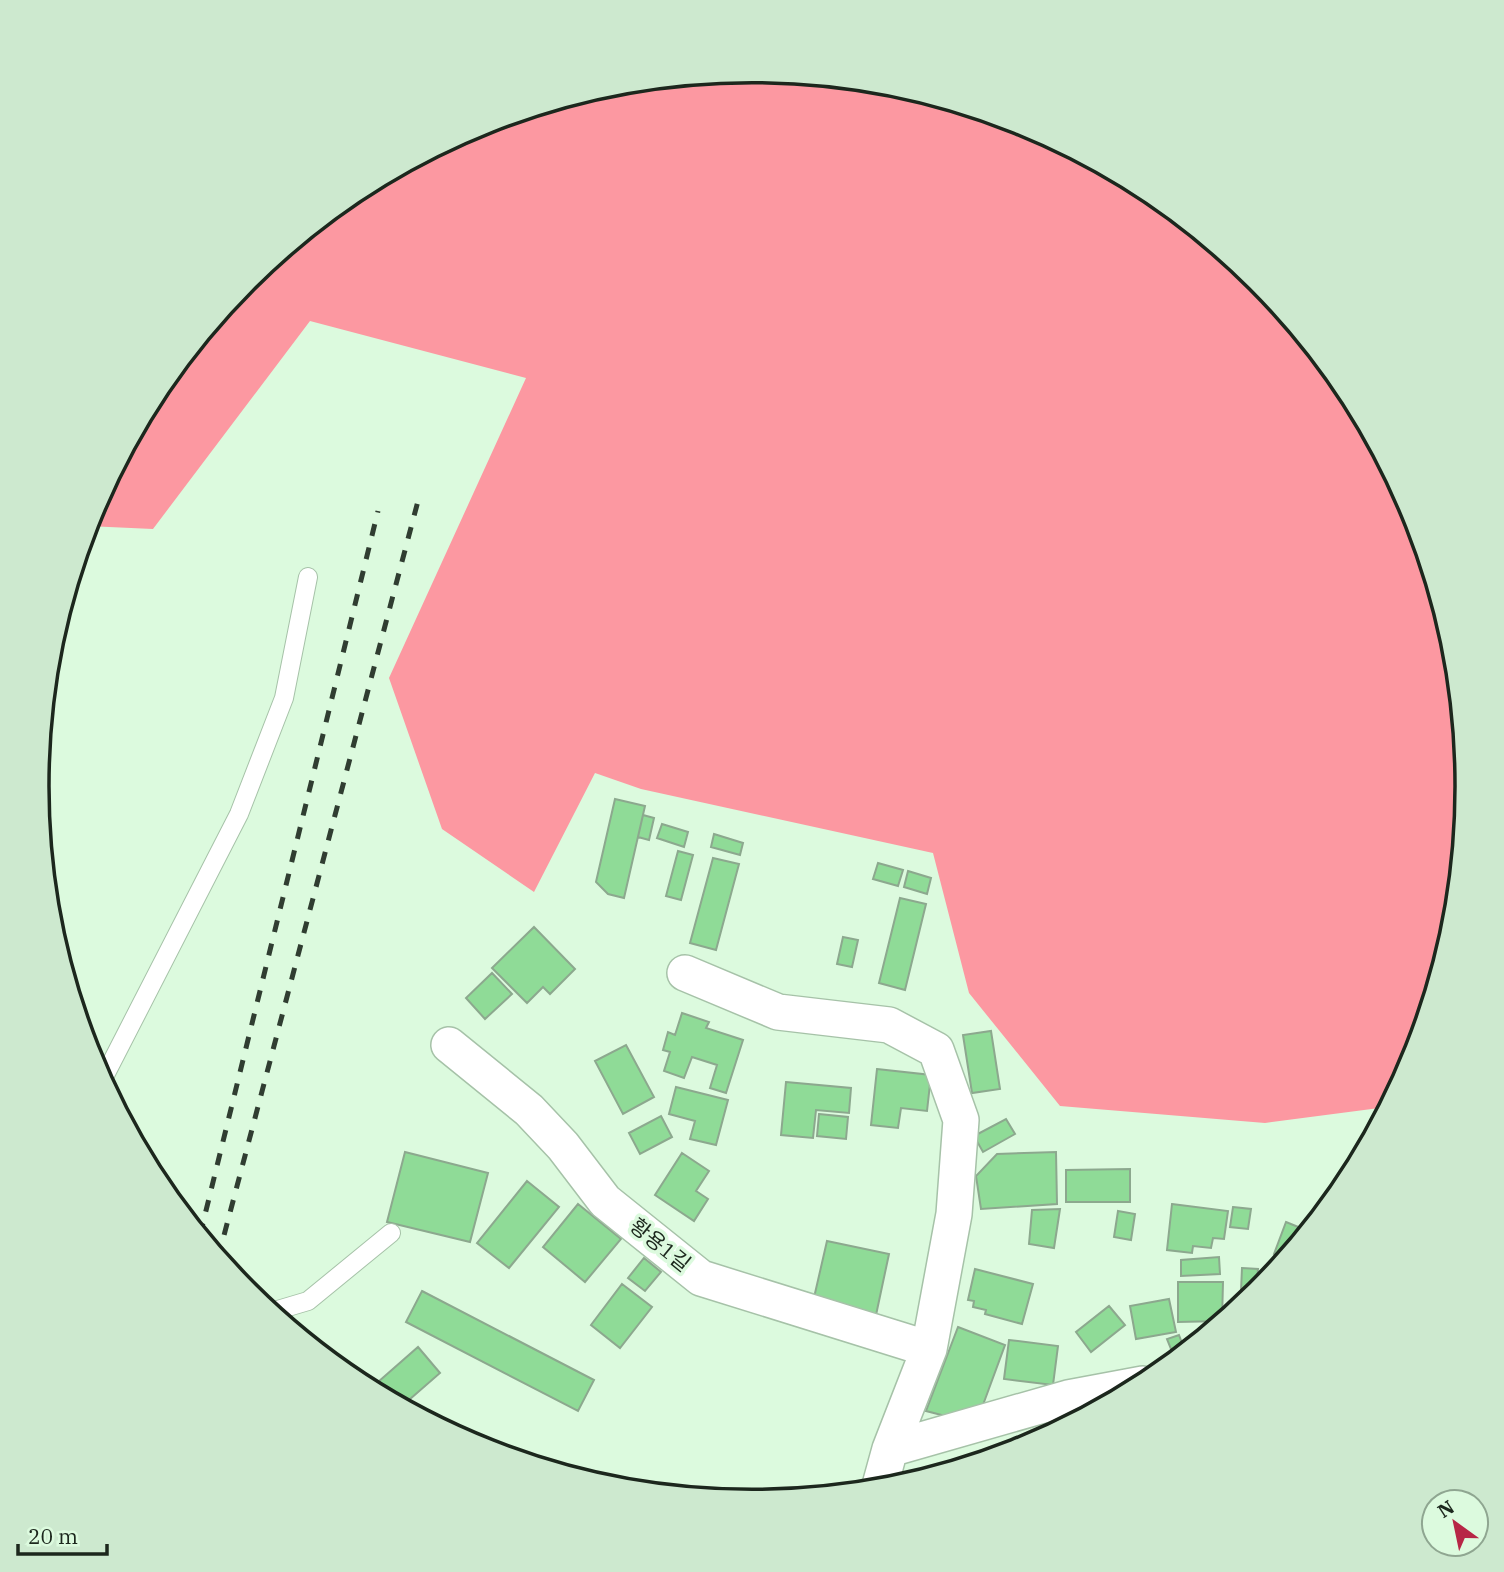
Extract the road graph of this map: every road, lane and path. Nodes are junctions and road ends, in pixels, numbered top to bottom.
1 (308, 577) dead end
2 (685, 973) dead end
3 (449, 1045) dead end
4 (109, 1068) edge
5 (391, 1233) dead end
6 (282, 1309) edge
7 (929, 1349) junction
8 (1112, 1390) edge
9 (890, 1449) junction
10 (883, 1476) edge

1 - 4 lane
2 - 7 street
3 - 7 street, 황용1길
5 - 6 lane
7 - 9 street
8 - 9 street
9 - 10 street

